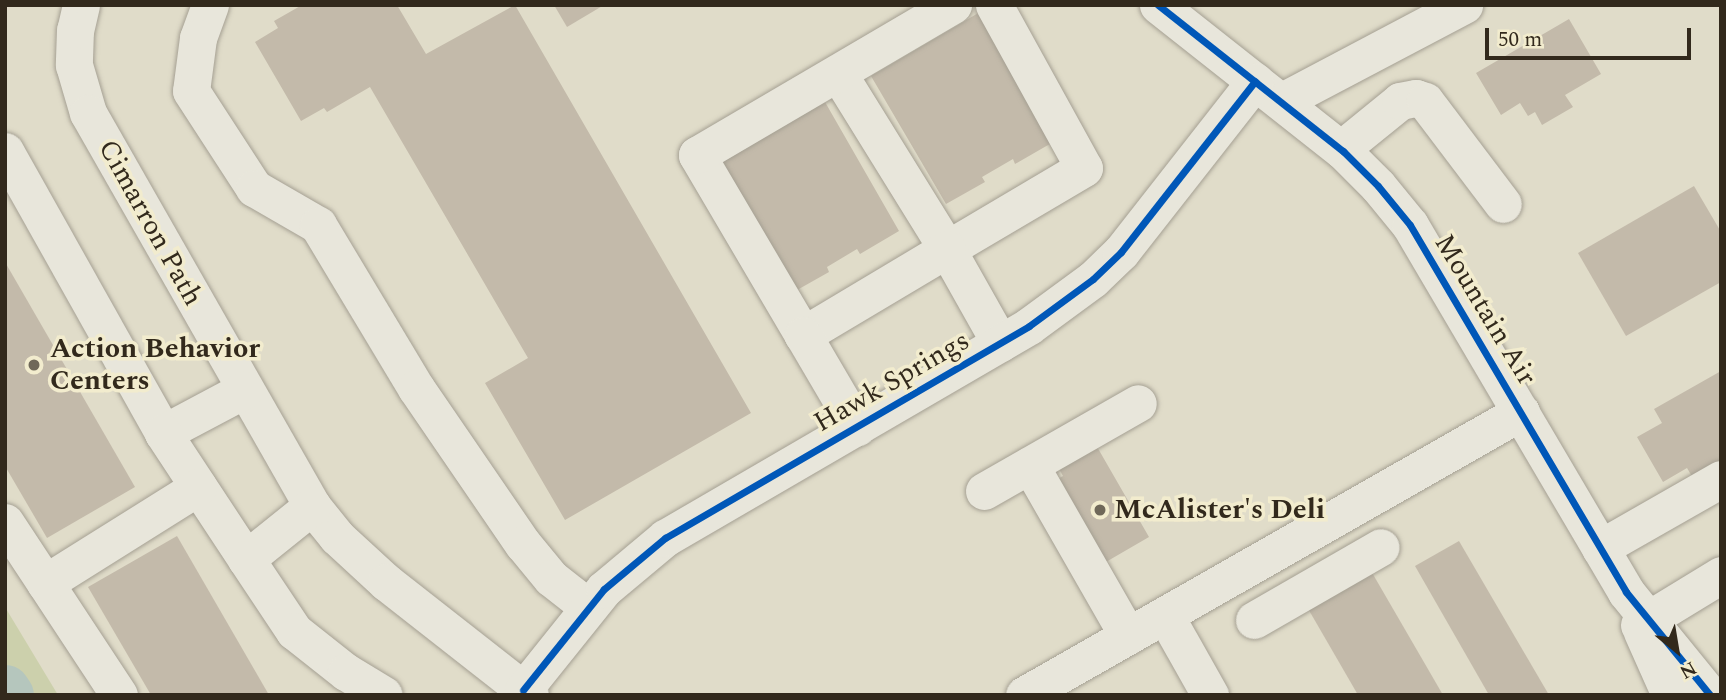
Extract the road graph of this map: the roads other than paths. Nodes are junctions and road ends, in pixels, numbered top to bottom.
1 (81, 5) edge
2 (210, 5) edge
3 (953, 5) edge
4 (994, 5) edge
5 (1158, 5) edge
6 (1464, 5) edge
7 (838, 73) junction
8 (1268, 91) junction
9 (1341, 149) junction
10 (5, 151) edge
11 (1503, 204) dead end
12 (947, 249) junction
13 (803, 335) junction
14 (1000, 343) junction
15 (244, 390) junction
16 (1138, 403) dead end
17 (1521, 412) junction
18 (857, 427) junction
19 (163, 433) junction
20 (1030, 465) junction
21 (1721, 479) edge
22 (198, 487) junction
23 (984, 491) dead end
24 (312, 506) junction
25 (5, 522) edge
26 (1381, 547) dead end
27 (1600, 548) junction
28 (246, 559) junction
29 (1721, 575) edge
30 (45, 583) junction
31 (588, 607) junction
32 (1638, 612) junction
33 (1165, 615) junction
34 (1254, 620) dead end
35 (1128, 636) junction
36 (527, 692) edge
37 (119, 695) edge
38 (384, 695) edge
39 (1024, 695) edge
40 (1210, 695) edge
41 (1670, 695) edge
42 (1710, 695) edge

1 - 15 street, Cimarron Path
2 - 31 street
3 - 7 street
4 - 12 street
5 - 8 street, Mountain Air
6 - 8 street
7 - 12 street
7 - 13 street
8 - 9 street, Mountain Air
8 - 14 street, Hawk Springs
9 - 11 street
9 - 17 street, Mountain Air
10 - 19 street
12 - 13 street
12 - 14 street
13 - 18 street
14 - 18 street, Hawk Springs
15 - 19 street
15 - 24 street, Cimarron Path
16 - 20 street
17 - 27 street, Mountain Air
17 - 33 street
18 - 31 street, Hawk Springs
19 - 22 street
20 - 23 street
20 - 35 street
21 - 27 street
22 - 28 street
22 - 30 street
24 - 28 street
24 - 36 street, Cimarron Path
25 - 30 street
26 - 34 street
27 - 32 street, Mountain Air
28 - 38 street
29 - 32 street
30 - 37 street
31 - 36 street, Hawk Springs
32 - 41 street, Mountain Air
32 - 42 street, Mountain Air
33 - 35 street
33 - 40 street
35 - 39 street

